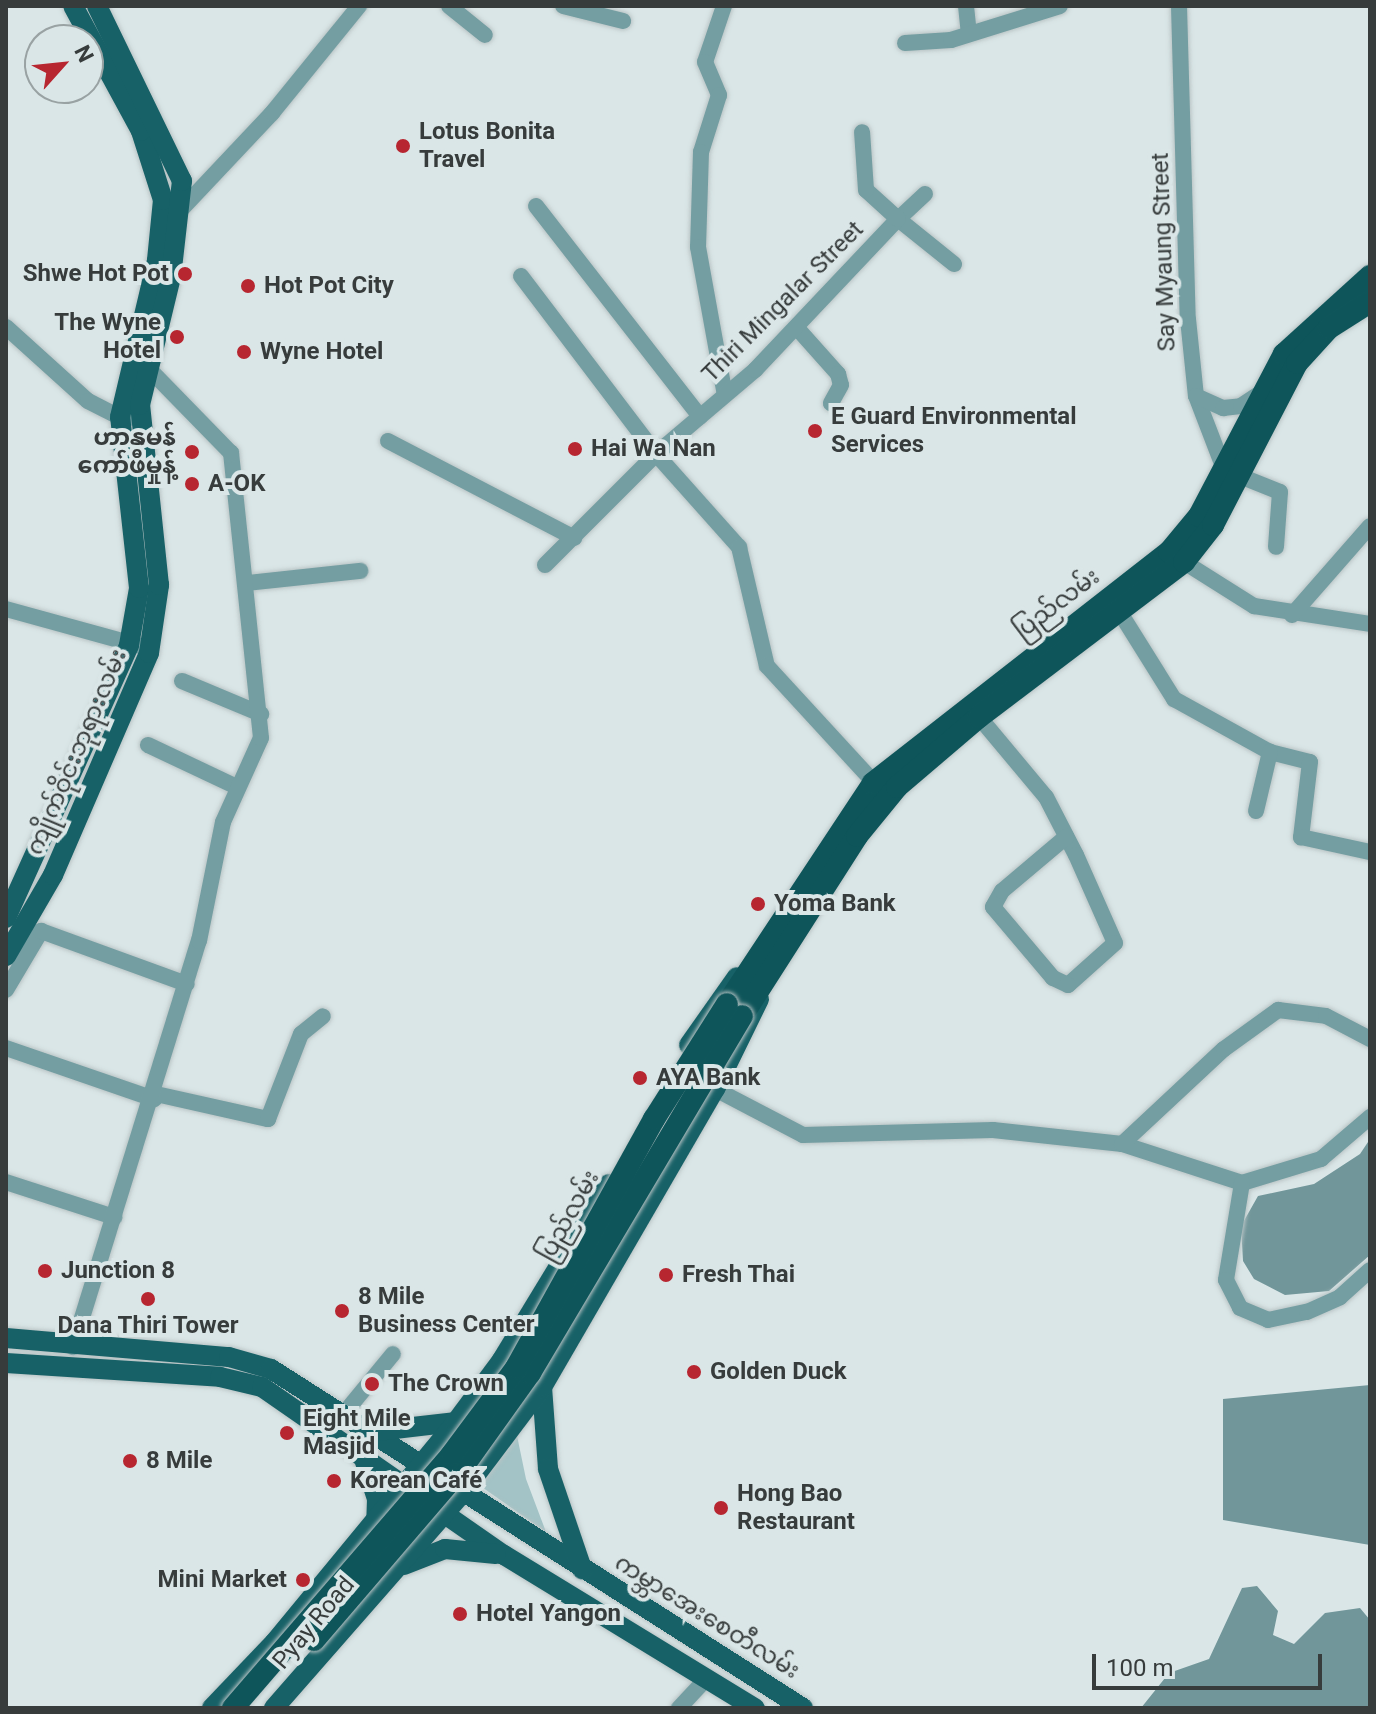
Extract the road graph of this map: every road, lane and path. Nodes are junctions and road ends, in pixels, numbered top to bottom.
1 (73, 6) edge
2 (97, 6) edge
3 (359, 6) edge
4 (449, 6) edge
5 (563, 6) edge
6 (724, 6) edge
7 (966, 6) edge
8 (1060, 6) edge
9 (1179, 6) edge
10 (623, 21) dead end
11 (969, 33) junction
12 (485, 35) dead end
13 (905, 43) dead end
14 (132, 94) junction
15 (862, 132) dead end
16 (925, 194) dead end
17 (536, 206) dead end
18 (172, 216) junction
19 (898, 219) junction
20 (954, 264) dead end
21 (521, 276) dead end
22 (1370, 276) edge
23 (1370, 302) edge
24 (797, 328) junction
25 (7, 333) edge
26 (147, 367) junction
27 (1263, 391) junction
28 (725, 395) junction
29 (1196, 396) junction
30 (831, 403) dead end
31 (120, 417) junction
32 (700, 417) junction
33 (141, 418) junction
34 (388, 441) dead end
35 (656, 454) junction
36 (1232, 479) junction
37 (1370, 526) edge
38 (574, 538) junction
39 (1276, 547) dead end
40 (1184, 562) junction
41 (545, 565) dead end
42 (360, 571) dead end
43 (247, 583) junction
44 (6, 609) edge
45 (1119, 611) junction
46 (1292, 615) junction
47 (1370, 624) edge
48 (139, 646) junction
49 (182, 681) dead end
50 (261, 714) junction
51 (979, 717) junction
52 (148, 745) dead end
53 (1270, 752) junction
54 (237, 787) junction
55 (881, 790) junction
56 (1256, 811) dead end
57 (65, 818) junction
58 (1066, 837) junction
59 (1370, 852) edge
60 (6, 918) edge
61 (6, 956) edge
62 (762, 966) junction
63 (187, 984) junction
64 (6, 990) edge
65 (735, 1010) junction
66 (323, 1016) dead end
67 (1370, 1039) edge
68 (6, 1048) edge
69 (715, 1089) junction
70 (155, 1096) junction
71 (1370, 1117) edge
72 (1122, 1144) junction
73 (6, 1182) edge
74 (1242, 1183) junction
75 (114, 1217) junction
76 (1370, 1270) edge
77 (6, 1338) edge
78 (73, 1347) junction
79 (393, 1354) dead end
80 (502, 1360) junction
81 (6, 1363) edge
82 (542, 1387) junction
83 (342, 1416) junction
84 (456, 1422) junction
85 (365, 1432) junction
86 (364, 1459) junction
87 (420, 1465) junction
88 (402, 1486) junction
89 (462, 1493) junction
90 (443, 1515) junction
91 (376, 1523) junction
92 (504, 1555) junction
93 (582, 1569) junction
94 (393, 1571) junction
95 (705, 1680) junction
96 (212, 1708) edge
97 (233, 1708) edge
98 (251, 1708) edge
99 (274, 1708) edge
100 (679, 1708) edge
101 (753, 1708) edge
102 (803, 1708) edge

1 - 14 main road
2 - 14 main road, ကျိုက်ဝိုင်းဘုရားလမ်း
3 - 18 street
4 - 12 street
5 - 10 street
6 - 28 street
7 - 11 street
8 - 11 street
9 - 29 street, Say Myaung Street
11 - 13 street
14 - 18 main road, ကျိုက်ဝိုင်းဘုရားလမ်း
15 - 19 street
16 - 19 street, Thiri Mingalar Street
17 - 32 street, Thiri Mingalar Street
18 - 26 main road, ကျိုက်ဝိုင်းဘုရားလမ်း
18 - 31 main road
19 - 20 street
19 - 24 street, Thiri Mingalar Street
21 - 35 street
22 - 27 highway, ပြည်လမ်း
23 - 36 highway, ပြည်လမ်း
24 - 28 street, Thiri Mingalar Street
24 - 30 street
25 - 31 street
26 - 33 main road, ကျိုက်ဝိုင်းဘုရားလမ်း
26 - 43 street
27 - 29 street
27 - 36 highway, ပြည်လမ်း
28 - 32 street, Thiri Mingalar Street
29 - 36 street, Say Myaung Street
31 - 33 street
31 - 48 main road
32 - 35 street, Thiri Mingalar Street
33 - 48 main road, ကျိုက်ဝိုင်းဘုရားလမ်း
34 - 38 street
35 - 38 street, Thiri Mingalar Street
35 - 55 street
36 - 39 street
36 - 40 highway, ပြည်လမ်း
36 - 55 highway, ပြည်လမ်း
37 - 46 street
38 - 41 street, Thiri Mingalar Street
40 - 45 highway, ပြည်လမ်း
40 - 46 street
42 - 43 street
43 - 50 street
44 - 48 street
45 - 51 highway, ပြည်လမ်း
45 - 53 street
46 - 47 street
48 - 57 main road, ကျိုက်ဝိုင်းဘုရားလမ်း
49 - 50 street
50 - 54 street
51 - 55 highway, ပြည်လမ်း
51 - 58 street
52 - 54 street
53 - 56 street
53 - 59 street
54 - 63 street
55 - 62 highway, ပြည်လမ်း
57 - 60 main road
57 - 61 main road, ကျိုက်ဝိုင်းဘုရားလမ်း
58 - 58 street
62 - 65 highway, ပြည်လမ်း
62 - 69 main road, ပြည်လမ်း
62 - 80 main road, ပြည်လမ်း
63 - 64 street
63 - 70 street
65 - 97 highway, ပြည်လမ်း, bridge
65 - 98 highway, ပြည်လမ်း, bridge
66 - 70 street
67 - 72 street
68 - 70 street
69 - 72 street
69 - 82 main road, ပြည်လမ်း
70 - 75 street
71 - 74 street
72 - 74 street
73 - 75 street
74 - 76 street
75 - 78 street
77 - 78 main road
78 - 83 main road
79 - 83 street
80 - 82 street
80 - 84 main road
81 - 86 main road
82 - 89 main road, ပြည်လမ်း
82 - 93 main road
83 - 85 main road, ကမ္ဘာအေးစေတီလမ်း
84 - 85 main road
84 - 87 main road
85 - 87 main road, ကမ္ဘာအေးစေတီလမ်း
86 - 88 main road
86 - 91 main road
87 - 88 main road
87 - 89 main road, ကမ္ဘာအေးစေတီလမ်း
88 - 90 main road
88 - 91 main road
89 - 90 main road, ပြည်လမ်း
89 - 93 main road, ကမ္ဘာအေးစေတီလမ်း
90 - 92 main road
90 - 94 main road, ပြည်လမ်း
91 - 96 main road
92 - 94 main road
92 - 95 main road
93 - 102 main road, ကမ္ဘာအေးစေတီလမ်း
94 - 99 main road, Pyay Road
95 - 100 street
95 - 101 main road

